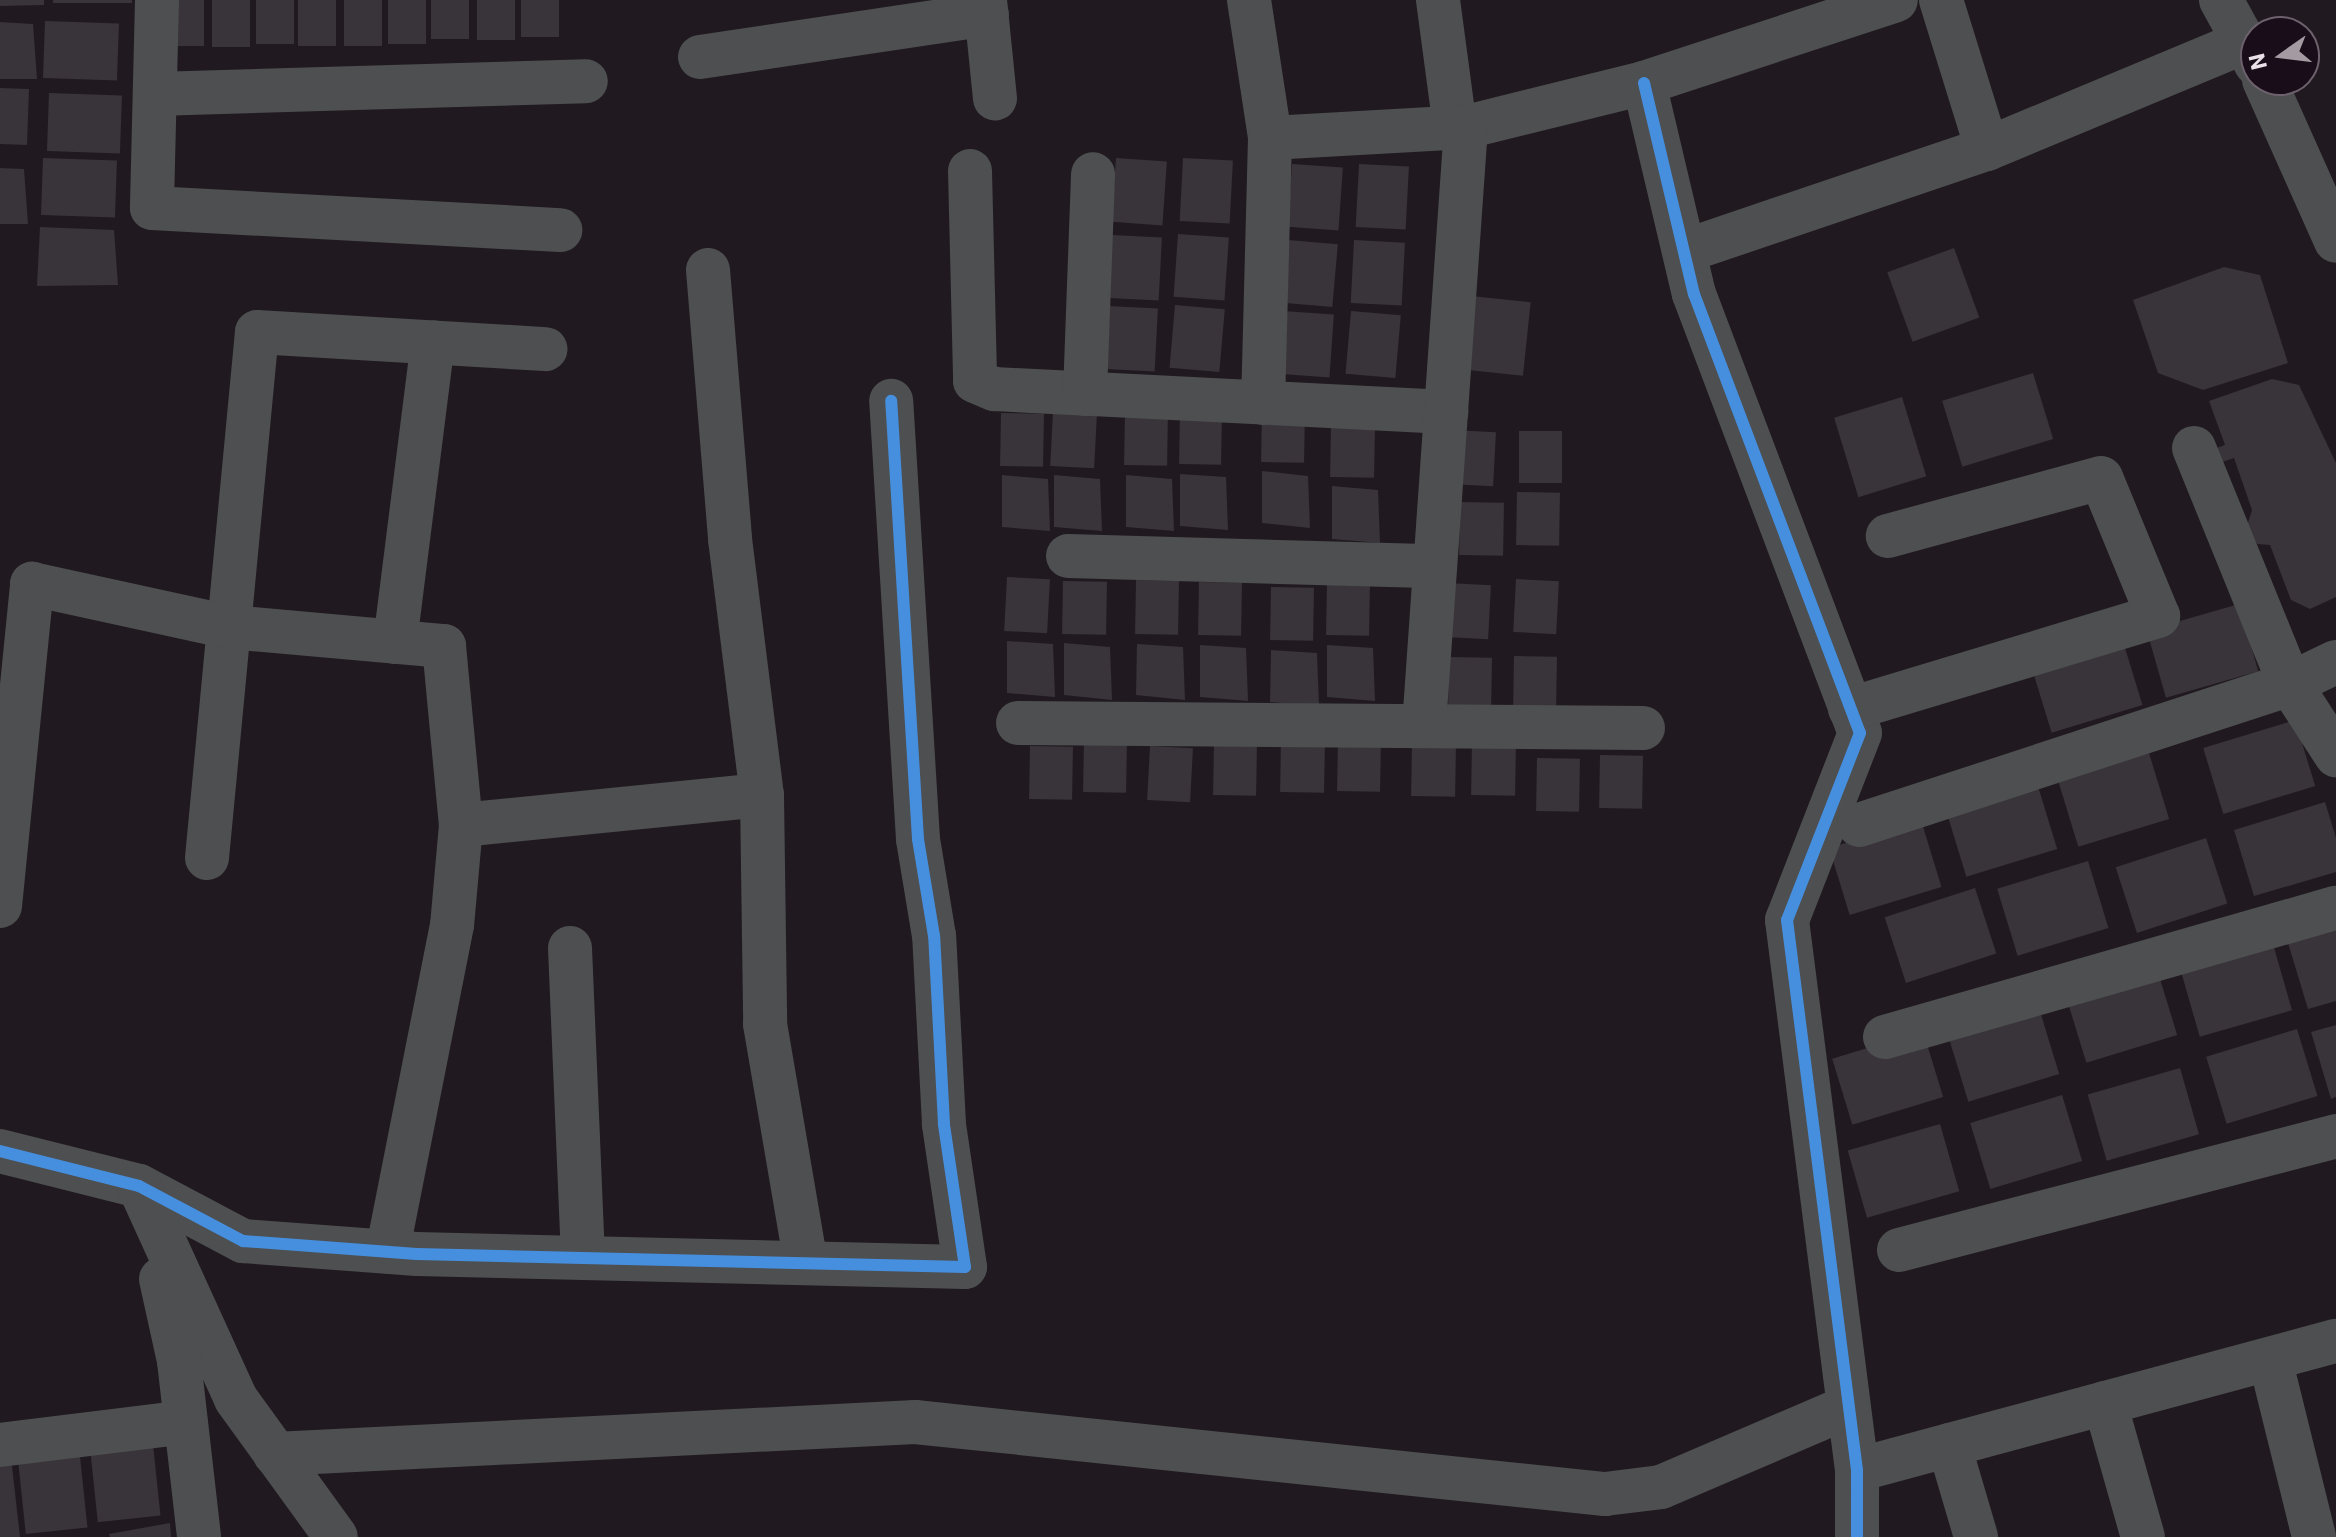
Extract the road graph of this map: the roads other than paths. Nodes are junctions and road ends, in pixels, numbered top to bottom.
1 (157, 0) edge
2 (1249, 0) edge
3 (1438, 0) edge
4 (1896, 0) edge
5 (1941, 0) edge
6 (2221, 0) edge
7 (986, 7) edge
8 (1823, 11) edge
9 (2240, 35) edge
10 (700, 57) dead end
11 (2240, 57) edge
12 (586, 81) dead end
13 (1644, 83) junction
14 (155, 94) junction
15 (2271, 96) edge
16 (995, 98) dead end
17 (1461, 128) junction
18 (1270, 138) junction
19 (1987, 149) junction
20 (970, 171) dead end
21 (1093, 174) dead end
22 (560, 230) dead end
23 (2336, 241) edge
24 (1685, 251) junction
25 (708, 270) dead end
26 (433, 342) junction
27 (546, 349) dead end
28 (1085, 394) junction
29 (891, 401) dead end
30 (1263, 403) junction
31 (1446, 412) junction
32 (2194, 448) dead end
33 (1888, 536) dead end
34 (1068, 556) dead end
35 (1435, 566) junction
36 (16, 584) edge
37 (230, 627) junction
38 (395, 642) junction
39 (2336, 662) edge
40 (2290, 684) junction
41 (1850, 709) junction
42 (1018, 723) dead end
43 (1424, 726) junction
44 (1643, 728) dead end
45 (2336, 755) edge
46 (762, 795) junction
47 (461, 825) junction
48 (1859, 825) dead end
49 (207, 858) dead end
50 (0, 906) edge
51 (2336, 908) edge
52 (570, 948) dead end
53 (1885, 1037) dead end
54 (2336, 1136) edge
55 (0, 1151) edge
56 (139, 1186) junction
57 (1899, 1250) dead end
58 (387, 1252) junction
59 (583, 1258) junction
60 (806, 1263) junction
61 (2336, 1341) edge
62 (2270, 1359) junction
63 (2105, 1403) junction
64 (1848, 1407) junction
65 (186, 1422) junction
66 (0, 1445) edge
67 (1949, 1445) junction
68 (275, 1454) junction
69 (1857, 1470) junction
70 (199, 1537) edge
71 (336, 1537) edge
72 (1857, 1537) edge
73 (1976, 1537) edge
74 (2143, 1537) edge
75 (2314, 1537) edge

1 - 14 street
2 - 18 street
3 - 17 street
4 - 8 street
5 - 19 street
6 - 9 street
7 - 10 street
7 - 16 street
8 - 13 street
11 - 19 street
12 - 14 street
13 - 17 street
13 - 24 street
14 - 22 street
15 - 23 street
17 - 18 street
17 - 31 street
18 - 30 street
19 - 24 street
20 - 28 street
21 - 28 street
24 - 41 street
25 - 46 street
26 - 27 street
26 - 37 street
26 - 38 street
28 - 30 street
29 - 60 street
30 - 31 street
31 - 35 street
32 - 40 street
33 - 41 street
34 - 35 street
35 - 43 street
36 - 37 street
36 - 50 street
37 - 38 street
37 - 49 street
38 - 47 street
39 - 40 street
40 - 45 street
40 - 48 street
41 - 64 street
42 - 43 street
43 - 44 street
46 - 47 street
46 - 60 street
47 - 58 street
51 - 53 street
52 - 59 street
54 - 57 street
55 - 56 street
56 - 58 street
56 - 65 street
56 - 68 street
58 - 59 street
59 - 60 street
61 - 62 street
62 - 63 street
62 - 75 street
63 - 67 street
63 - 74 street
64 - 68 street
64 - 69 street
65 - 66 street
65 - 70 street
67 - 69 street
67 - 73 street
68 - 71 street
69 - 72 street

